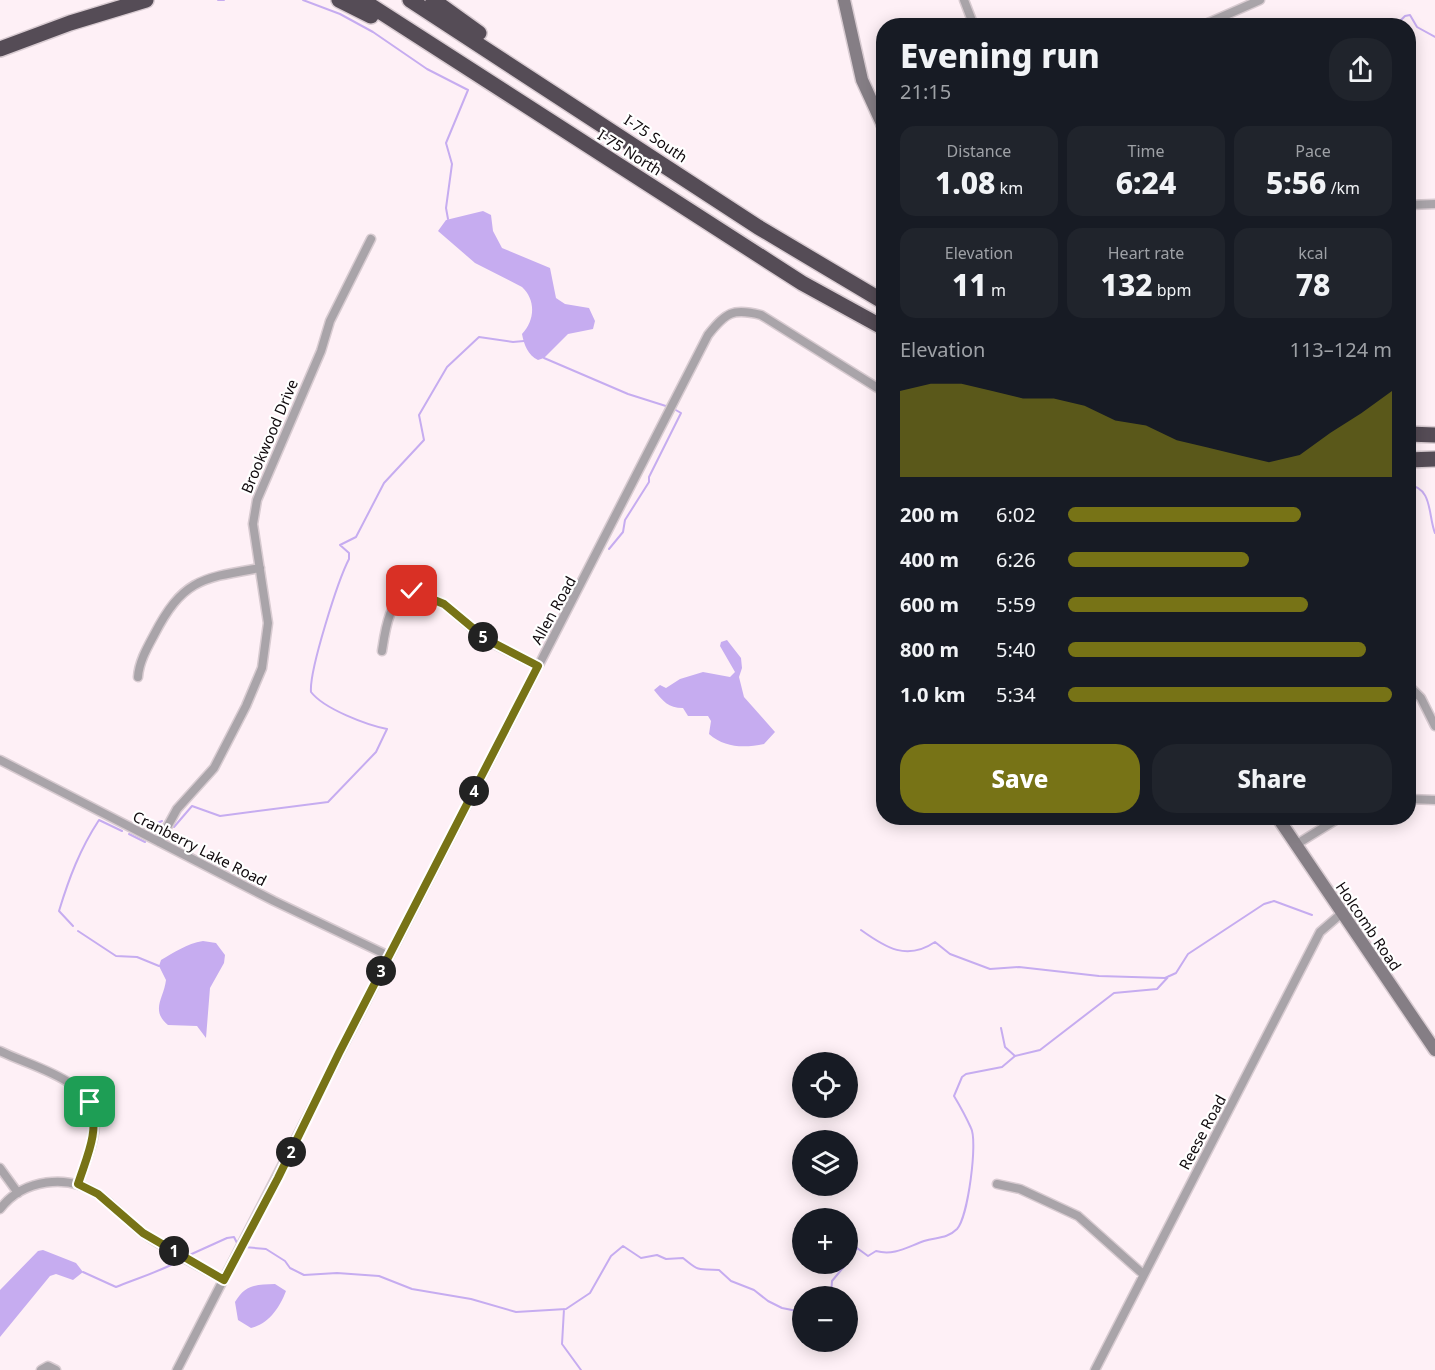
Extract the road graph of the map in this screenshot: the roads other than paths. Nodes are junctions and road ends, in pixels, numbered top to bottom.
1 (146, 0) edge
2 (339, 0) edge
3 (362, 0) edge
4 (410, 0) edge
5 (433, 0) edge
6 (844, 0) edge
7 (964, 0) edge
8 (1260, 0) edge
9 (971, 18) edge
10 (1219, 18) edge
11 (0, 49) edge
12 (473, 74) junction
13 (876, 111) edge
14 (587, 113) junction
15 (1435, 204) edge
16 (1416, 205) edge
17 (371, 238) dead end
18 (876, 297) edge
19 (876, 324) edge
20 (876, 387) edge
21 (1416, 434) edge
22 (1435, 435) edge
23 (1435, 459) edge
24 (1416, 460) edge
25 (260, 568) junction
26 (382, 651) dead end
27 (538, 666) junction
28 (138, 677) dead end
29 (1416, 693) edge
30 (1435, 726) edge
31 (0, 760) edge
32 (1416, 799) edge
33 (1435, 800) edge
34 (1283, 825) edge
35 (1328, 825) edge
36 (159, 842) junction
37 (1297, 844) junction
38 (1342, 913) junction
39 (389, 956) junction
40 (1435, 1050) edge
41 (0, 1051) edge
42 (0, 1168) edge
43 (78, 1184) junction
44 (997, 1184) dead end
45 (18, 1193) junction
46 (0, 1209) edge
47 (1143, 1274) junction
48 (224, 1280) junction
49 (41, 1370) edge
50 (56, 1370) edge
51 (177, 1370) edge
52 (1095, 1370) edge

1 - 11 highway
2 - 12 highway
3 - 12 highway, I-75 North
4 - 14 highway, I-75 South
5 - 14 highway
6 - 13 street
7 - 9 street
8 - 10 street
12 - 19 highway, I-75 North
14 - 18 highway, I-75 South
15 - 16 street
17 - 25 street, Brookwood Drive
20 - 27 street, Allen Road
21 - 22 highway
23 - 24 highway
25 - 28 street
25 - 36 street, Brookwood Drive
26 - 27 street
27 - 39 street, Allen Road
29 - 30 street
31 - 36 street, Cranberry Lake Road
32 - 33 street
34 - 37 street, Holcomb Road
35 - 37 street
36 - 39 street, Cranberry Lake Road
37 - 38 street, Holcomb Road
38 - 40 street, Holcomb Road
38 - 47 street, Reese Road
39 - 48 street, Allen Road
41 - 43 street
42 - 45 street
43 - 45 street
43 - 48 street
44 - 47 street
45 - 46 street
47 - 52 street, Reese Road
48 - 51 street, Allen Road
49 - 50 street

